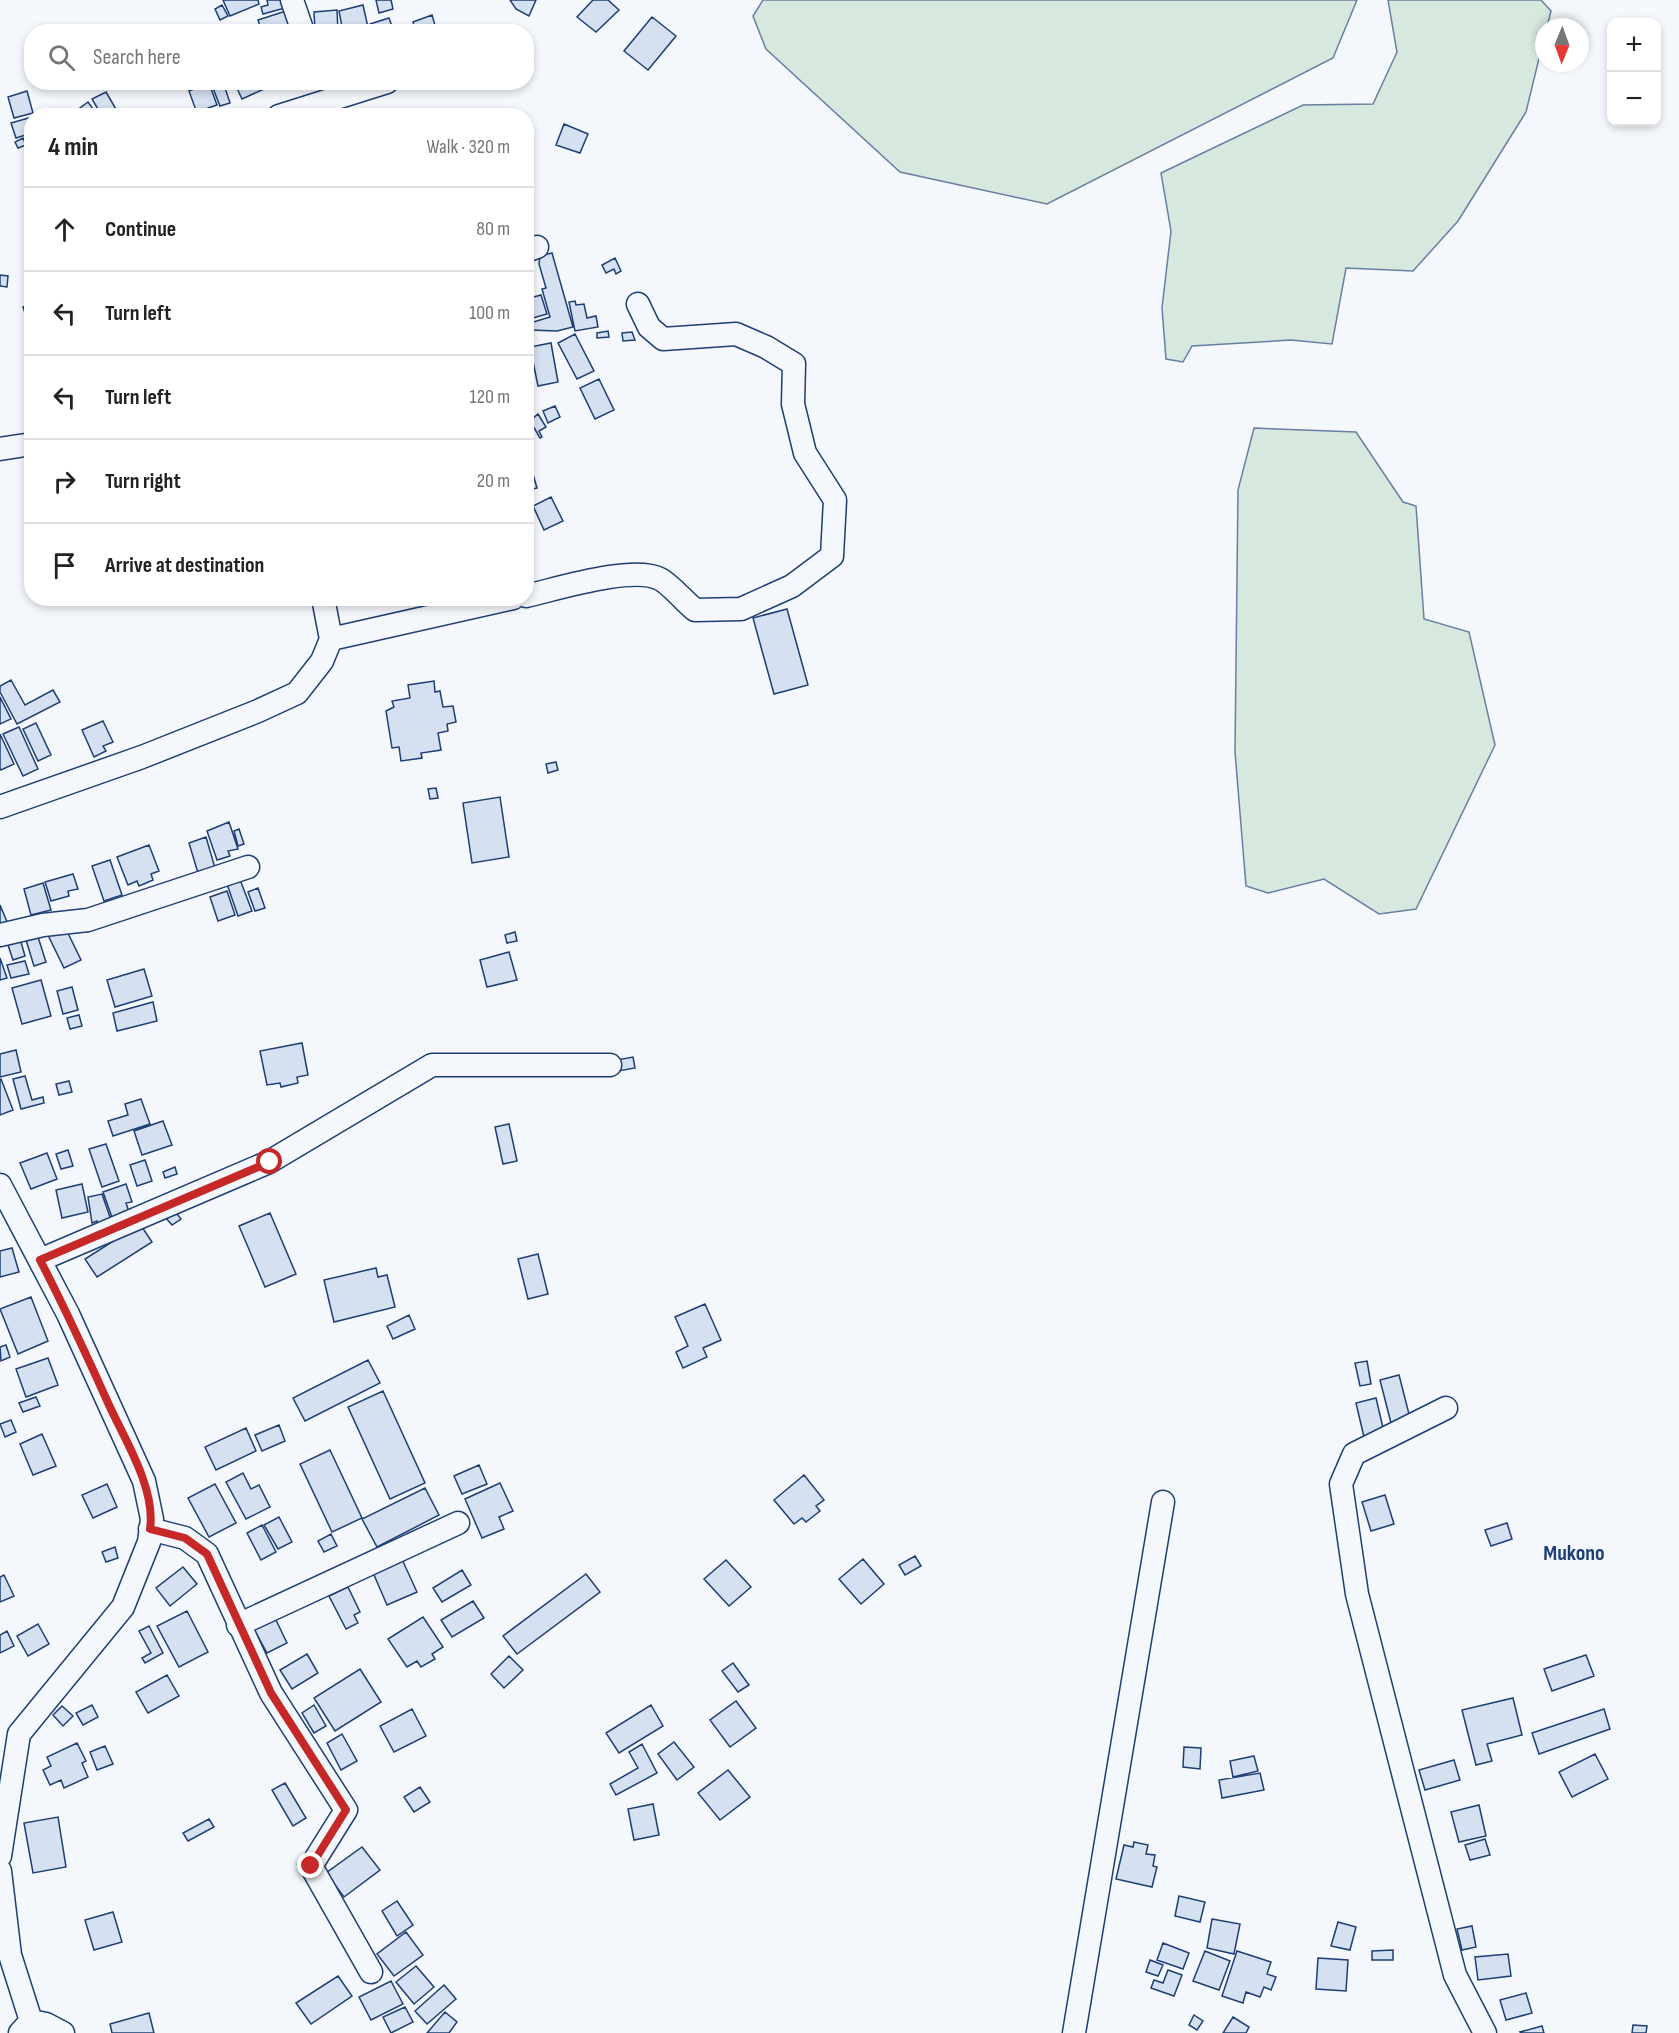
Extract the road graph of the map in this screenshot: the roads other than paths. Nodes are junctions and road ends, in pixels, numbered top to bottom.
1 (292, 0) edge
2 (300, 24) edge
3 (326, 91) edge
4 (294, 108) edge
5 (638, 304) dead end
6 (24, 445) edge
7 (0, 449) edge
8 (534, 594) edge
9 (325, 606) edge
10 (477, 606) edge
11 (331, 639) junction
12 (0, 807) edge
13 (248, 867) dead end
14 (0, 935) edge
15 (610, 1065) dead end
16 (0, 1185) edge
17 (40, 1260) junction
18 (1446, 1408) dead end
19 (1164, 1502) dead end
20 (458, 1523) dead end
21 (150, 1529) junction
22 (238, 1625) junction
23 (9, 1735) edge
24 (0, 1856) edge
25 (0, 1871) edge
26 (371, 1972) dead end
27 (25, 2027) edge
28 (63, 2033) edge
29 (1074, 2033) edge
30 (1485, 2033) edge

1 - 2 street
3 - 4 street
5 - 8 street
6 - 7 street
9 - 11 street
10 - 11 street
11 - 12 street
13 - 14 street
15 - 17 street
16 - 17 street
17 - 21 street
18 - 30 street
19 - 29 street
20 - 22 street
21 - 22 street
21 - 23 street
22 - 26 street
23 - 24 street
25 - 27 street
27 - 28 street

